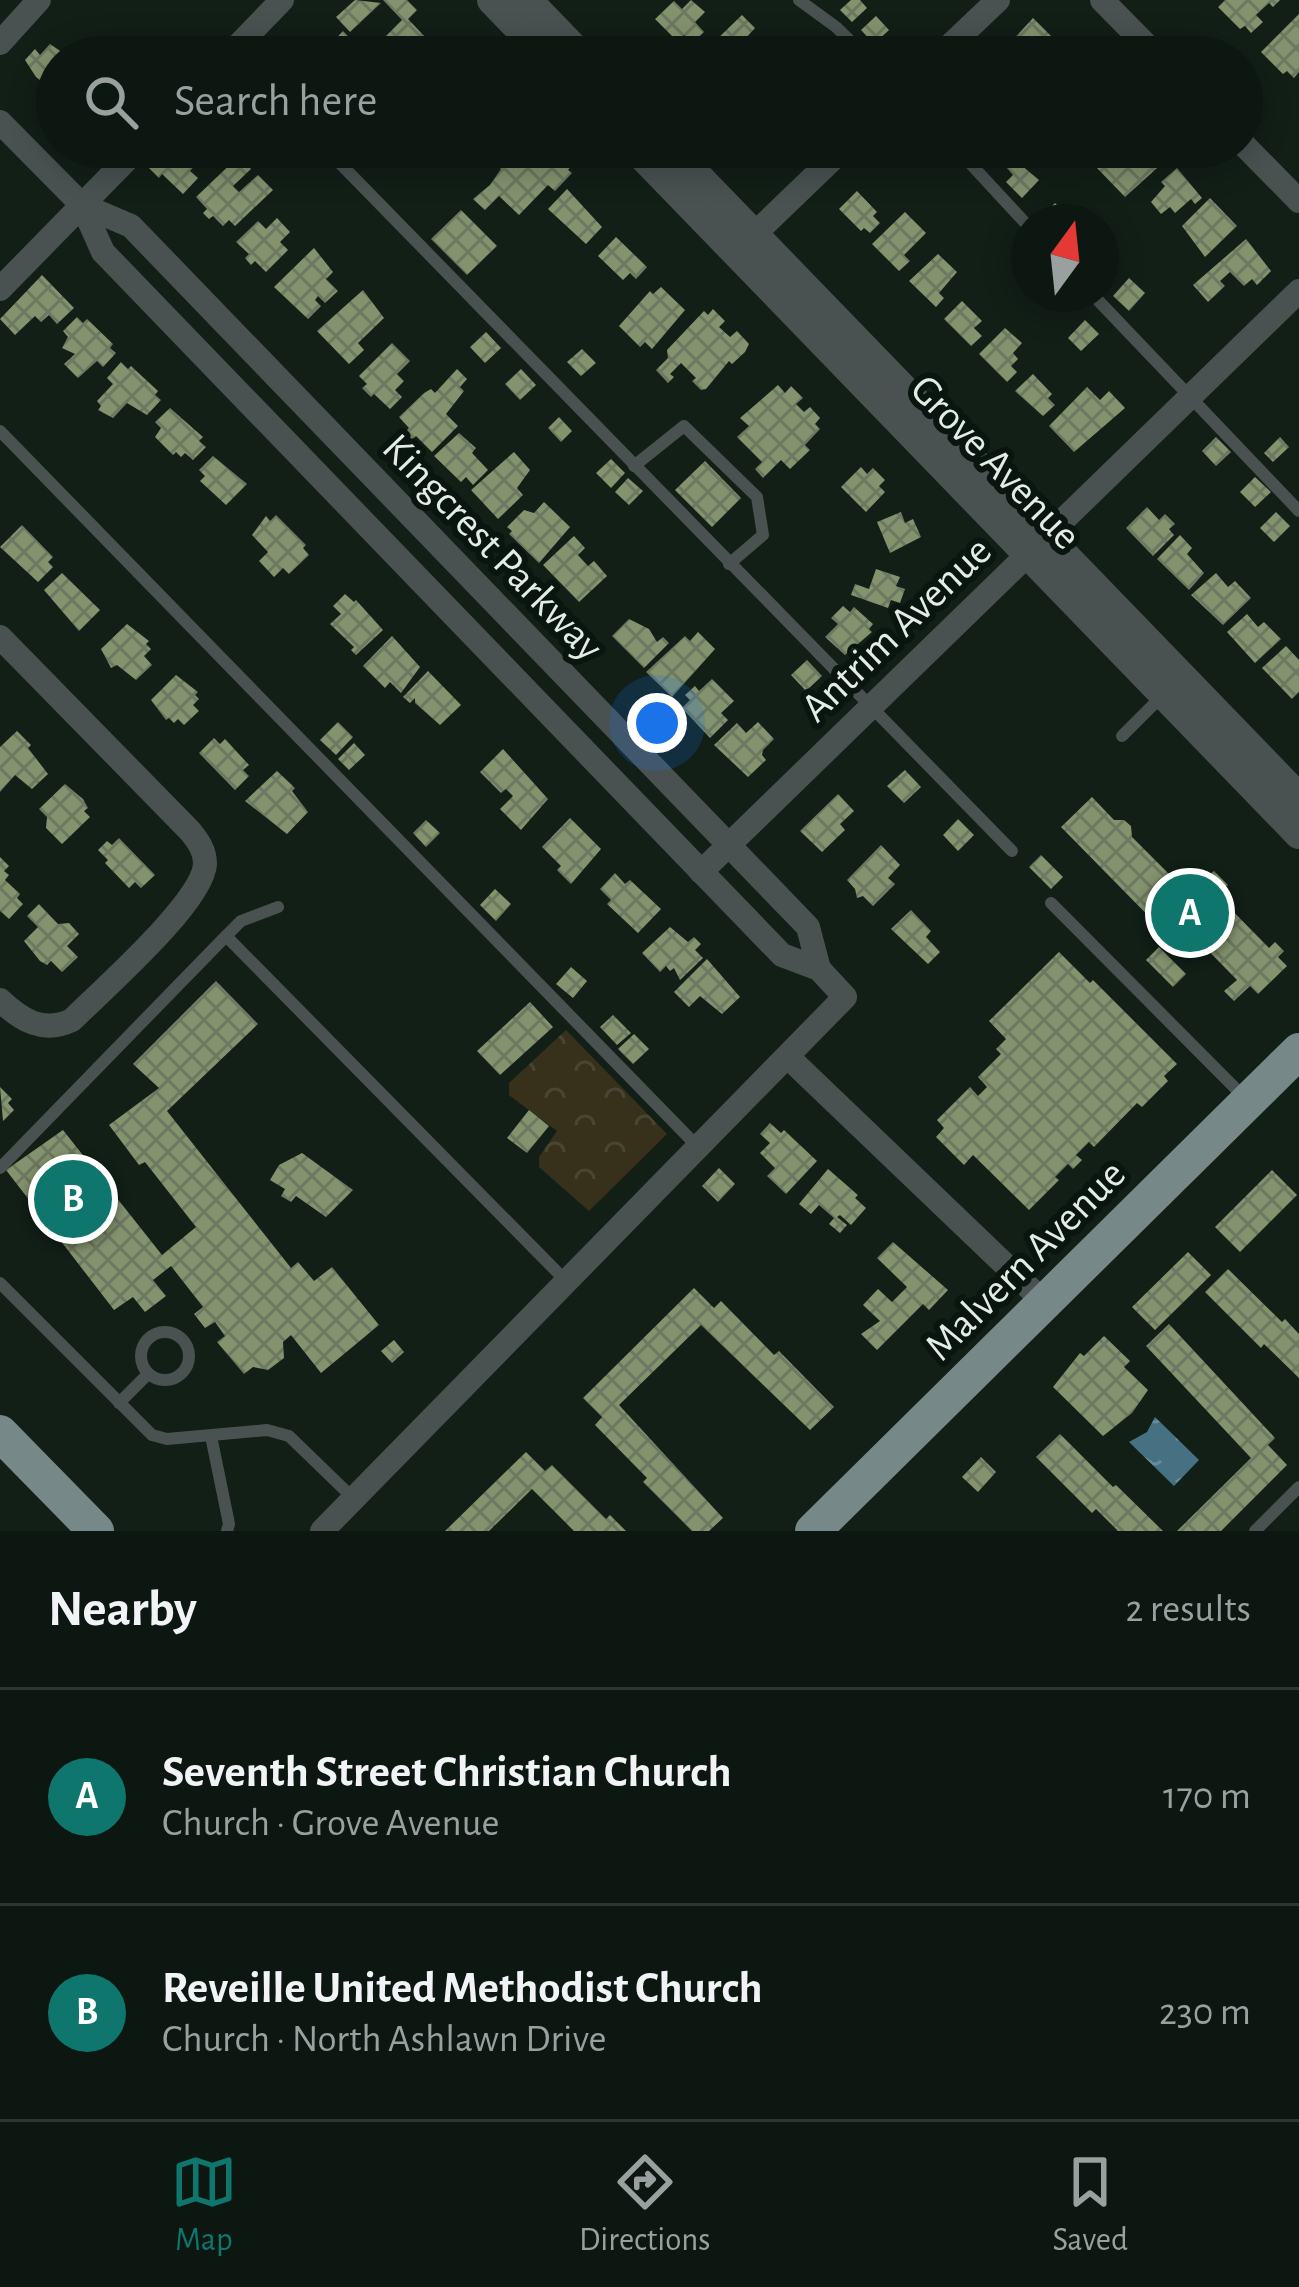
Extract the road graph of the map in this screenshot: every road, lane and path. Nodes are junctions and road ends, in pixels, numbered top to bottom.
1 (39, 0) edge
2 (282, 0) edge
3 (492, 0) edge
4 (527, 0) edge
5 (800, 0) edge
6 (998, 0) edge
7 (1102, 0) edge
8 (249, 36) edge
9 (527, 36) edge
10 (562, 36) edge
11 (845, 36) edge
12 (960, 36) edge
13 (1137, 36) edge
14 (0, 43) edge
15 (0, 122) edge
16 (36, 158) edge
17 (1263, 164) edge
18 (45, 168) edge
19 (118, 168) edge
20 (344, 168) edge
21 (658, 168) edge
22 (686, 168) edge
23 (823, 168) edge
24 (974, 168) edge
25 (1299, 201) edge
26 (82, 205) junction
27 (1011, 208) edge
28 (745, 243) junction
29 (0, 289) edge
30 (1299, 291) edge
31 (1109, 312) edge
32 (1189, 398) junction
33 (304, 404) junction
34 (0, 431) edge
35 (275, 431) junction
36 (634, 466) junction
37 (1299, 511) edge
38 (1037, 545) junction
39 (729, 564) junction
40 (513, 622) junction
41 (0, 637) edge
42 (486, 649) junction
43 (1164, 694) junction
44 (869, 708) junction
45 (1122, 736) dead end
46 (1299, 798) edge
47 (1299, 834) edge
48 (729, 845) junction
49 (1012, 851) dead end
50 (701, 872) junction
51 (1051, 903) dead end
52 (278, 907) dead end
53 (226, 936) junction
54 (819, 969) junction
55 (1, 1001) edge
56 (1299, 1051) edge
57 (788, 1058) junction
58 (1248, 1101) junction
59 (699, 1149) junction
60 (0, 1168) edge
61 (567, 1282) junction
62 (0, 1283) edge
63 (1044, 1303) junction
64 (148, 1373) junction
65 (119, 1403) junction
66 (0, 1433) edge
67 (211, 1436) junction
68 (1299, 1486) edge
69 (354, 1499) junction
70 (96, 1531) edge
71 (227, 1531) edge
72 (322, 1531) edge
73 (813, 1531) edge
74 (1255, 1531) edge

1 - 14 street
2 - 8 street
3 - 9 street
4 - 10 street
5 - 11 lane
6 - 12 street
7 - 13 street
15 - 16 street, Kingcrest Parkway
17 - 25 street
18 - 26 street, Kingcrest Parkway
19 - 26 street
20 - 36 lane
21 - 28 street, Grove Avenue
22 - 28 street, Grove Avenue
23 - 28 street
24 - 27 lane
26 - 29 street
26 - 33 street, Kingcrest Parkway
26 - 35 street, Kingcrest Parkway
28 - 38 street, Grove Avenue
30 - 32 street, Antrim Avenue
31 - 32 lane
32 - 37 lane
32 - 38 street, Antrim Avenue
33 - 35 lane
33 - 40 street, Kingcrest Parkway
34 - 59 lane
35 - 42 street, Kingcrest Parkway
36 - 39 lane
36 - 39 lane
38 - 43 street, Grove Avenue
38 - 44 street, Antrim Avenue
38 - 46 street, Grove Avenue
39 - 44 lane
40 - 42 lane
40 - 48 street, Kingcrest Parkway
41 - 55 street
42 - 50 street, Kingcrest Parkway
43 - 45 lane
43 - 47 street, Grove Avenue
44 - 48 street, Antrim Avenue
44 - 49 lane
48 - 50 street, Antrim Avenue
48 - 54 street, Kingcrest Parkway
50 - 54 street, Kingcrest Parkway
51 - 58 lane
52 - 53 lane
53 - 60 lane
53 - 61 lane
54 - 57 street, Kingcrest Parkway
56 - 58 main road, Malvern Avenue
57 - 59 street
57 - 63 street
58 - 63 main road, Malvern Avenue
59 - 61 street
61 - 69 street
62 - 65 lane
63 - 73 main road, Malvern Avenue
64 - 64 lane
64 - 65 lane
65 - 67 lane
66 - 70 main road
67 - 69 lane
67 - 71 lane
68 - 74 lane
69 - 72 street

